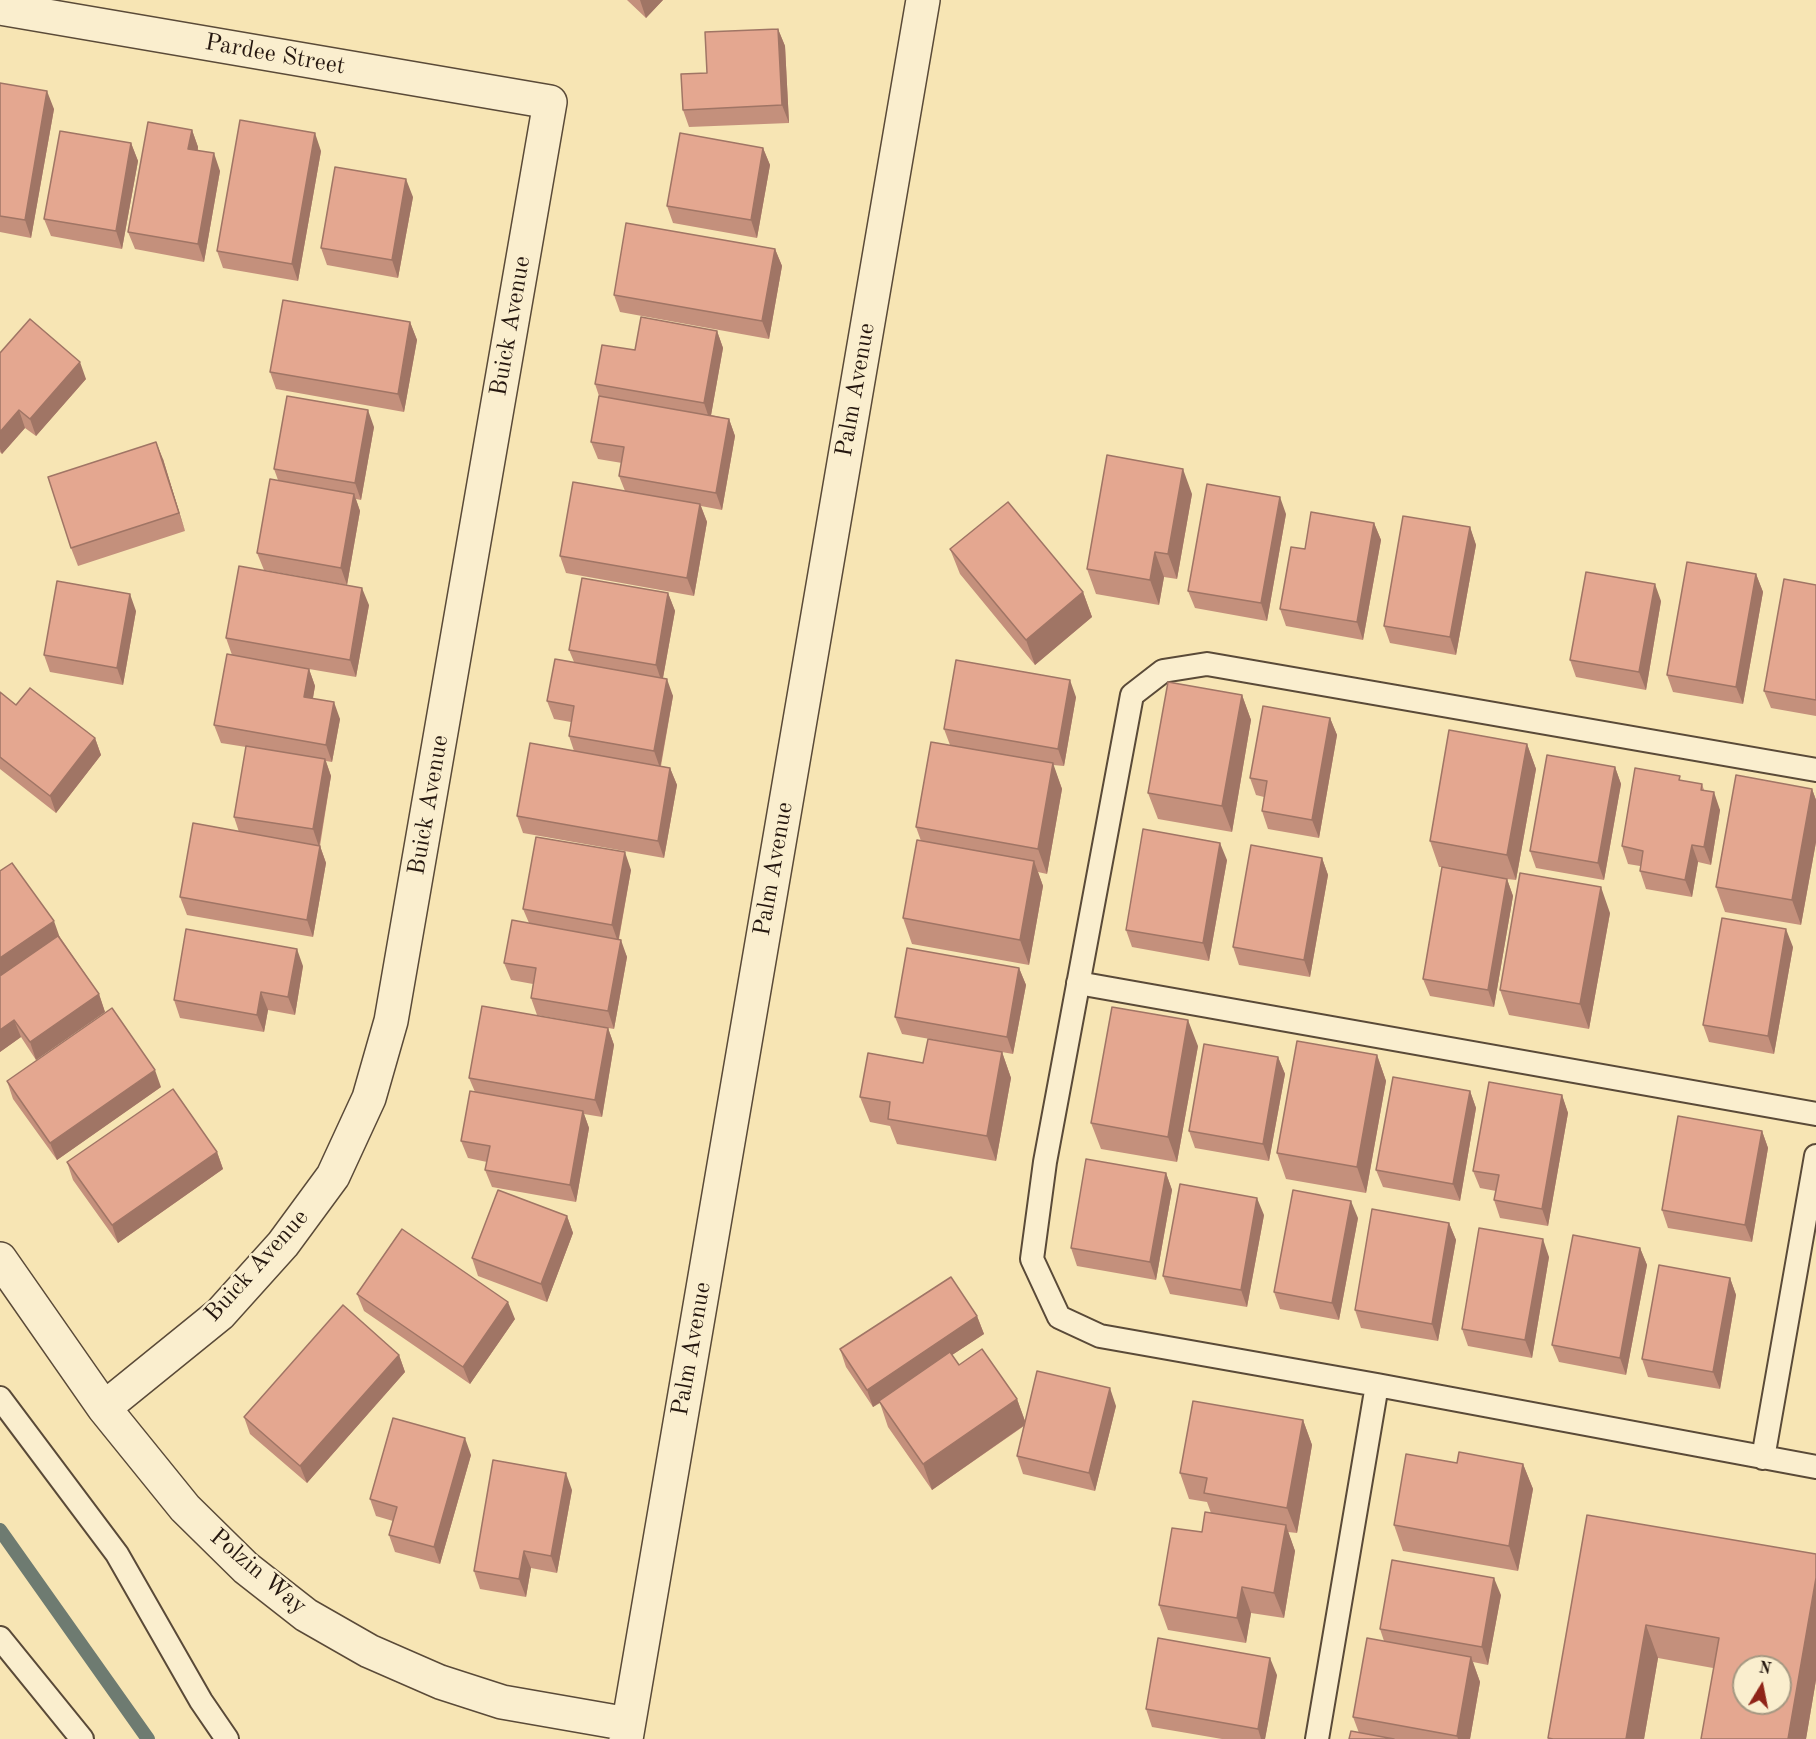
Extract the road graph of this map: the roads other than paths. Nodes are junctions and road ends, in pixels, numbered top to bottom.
1 (923, 0) edge
2 (0, 8) edge
3 (550, 102) joint
4 (1816, 770) edge
5 (1078, 983) junction
6 (1816, 1114) edge
7 (1816, 1156) edge
8 (0, 1259) edge
9 (1377, 1385) junction
10 (0, 1398) edge
11 (104, 1408) junction
12 (1763, 1458) junction
13 (1816, 1467) edge
14 (0, 1638) edge
15 (627, 1732) edge
16 (82, 1739) edge
17 (227, 1739) edge
18 (1317, 1739) edge

1 - 15 street, Palm Avenue
2 - 3 street, Pardee Street
3 - 11 street, Buick Avenue
4 - 5 lane
5 - 6 lane
5 - 9 lane
7 - 12 lane
8 - 11 street, Polzin Way
9 - 12 lane
9 - 18 lane
10 - 17 lane
11 - 15 street, Polzin Way
12 - 13 lane
14 - 16 lane

